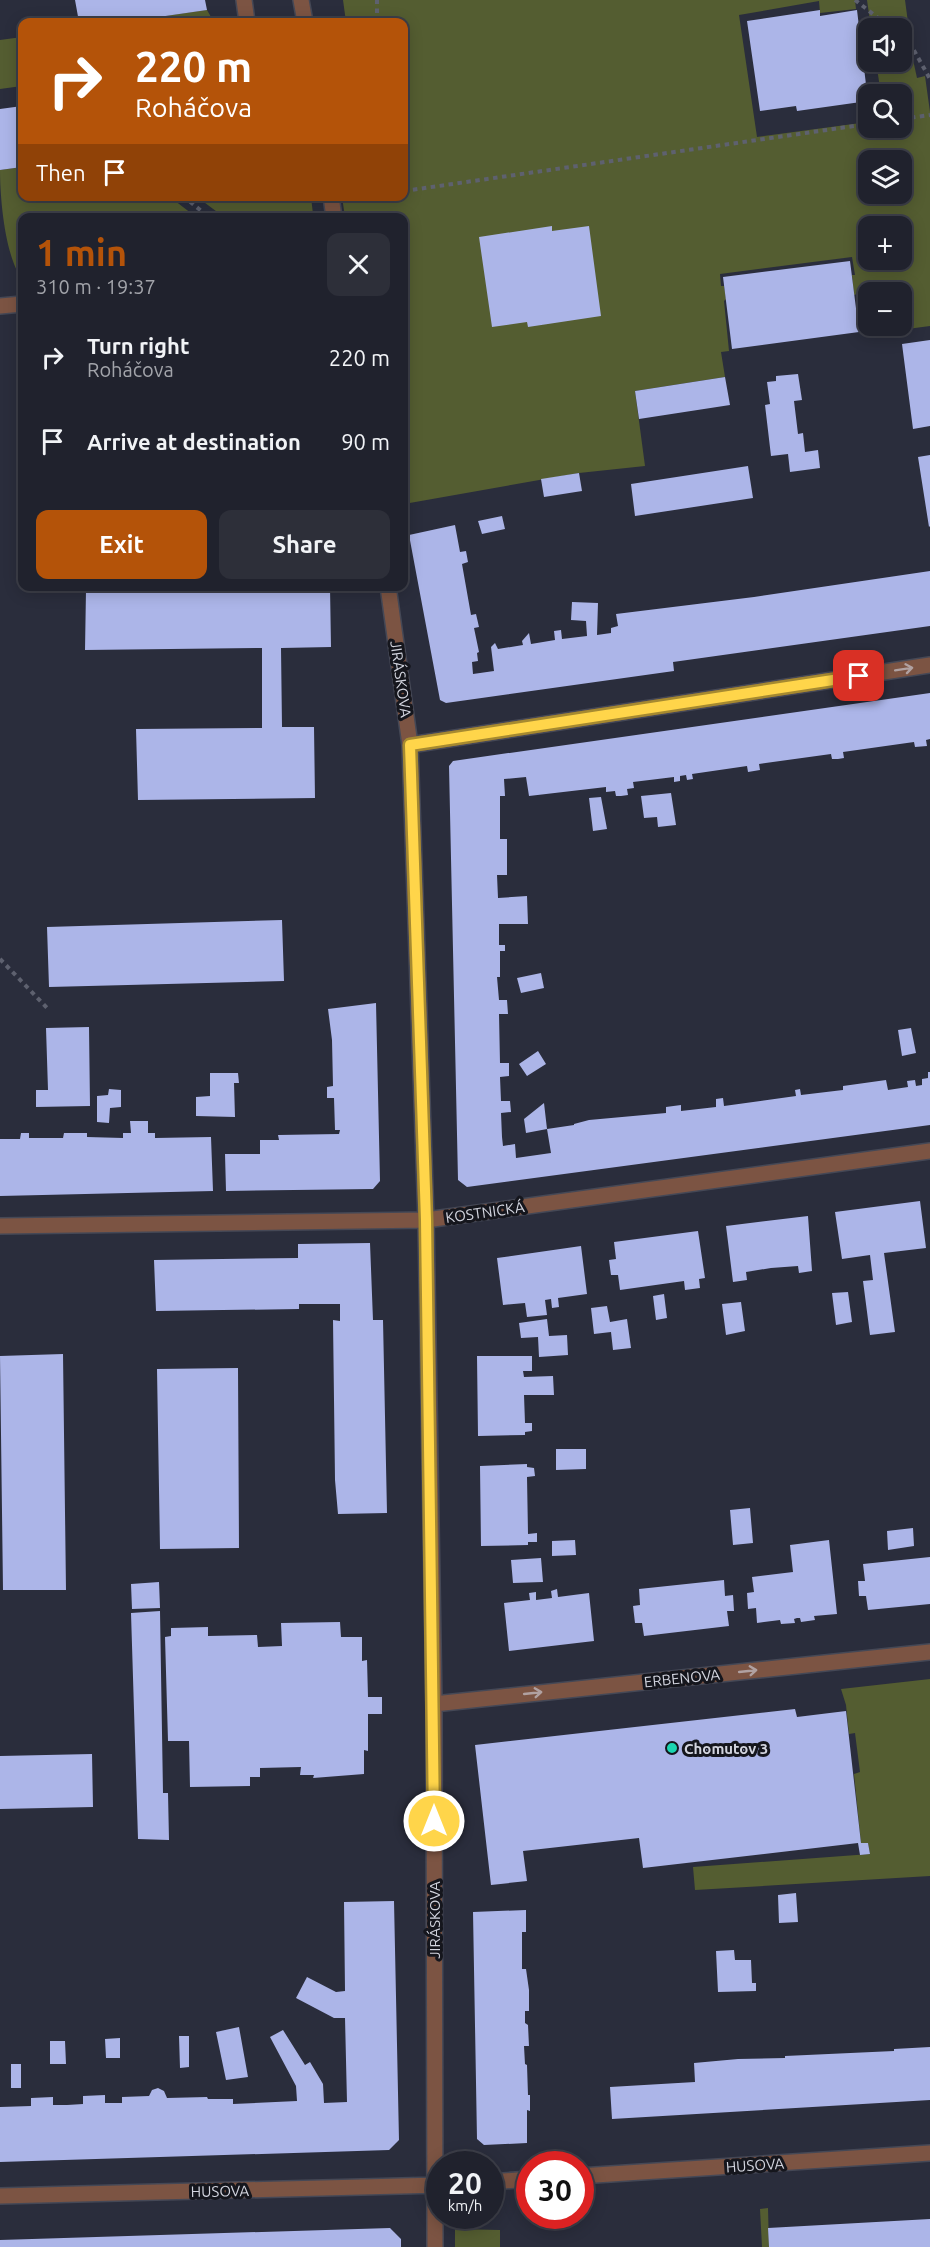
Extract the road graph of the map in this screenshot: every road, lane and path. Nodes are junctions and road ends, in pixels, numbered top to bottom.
1 (244, 0) edge
2 (301, 0) edge
3 (377, 0) edge
4 (855, 0) edge
5 (246, 18) edge
6 (304, 18) edge
7 (377, 18) edge
8 (878, 18) edge
9 (912, 47) edge
10 (930, 79) edge
11 (930, 115) edge
12 (912, 118) edge
13 (858, 125) edge
14 (408, 190) edge
15 (189, 201) edge
16 (204, 213) edge
17 (18, 304) edge
18 (0, 306) edge
19 (389, 591) edge
20 (930, 665) edge
21 (410, 745) junction
22 (0, 959) edge
23 (47, 1008) dead end
24 (930, 1151) edge
25 (426, 1220) junction
26 (0, 1226) edge
27 (930, 1652) edge
28 (434, 1704) junction
29 (438, 2151) edge
30 (930, 2153) edge
31 (594, 2175) edge
32 (426, 2185) edge
33 (0, 2196) edge
34 (436, 2229) edge
35 (435, 2247) edge

1 - 5 street
2 - 6 street
3 - 7 path
4 - 8 path
9 - 10 path
11 - 12 path
13 - 14 path
15 - 16 path
17 - 18 street
19 - 21 street, JIRÁSKOVA
21 -> 20 street
21 - 25 street, JIRÁSKOVA
22 - 23 path
24 - 25 street, KOSTNICKÁ
25 - 26 street, KOSTNICKÁ
25 - 28 street, JIRÁSKOVA
28 -> 27 street, ERBENOVA
28 - 29 street, JIRÁSKOVA
30 - 31 street, HUSOVA
32 - 33 street, HUSOVA
34 - 35 street, JIRÁSKOVA

